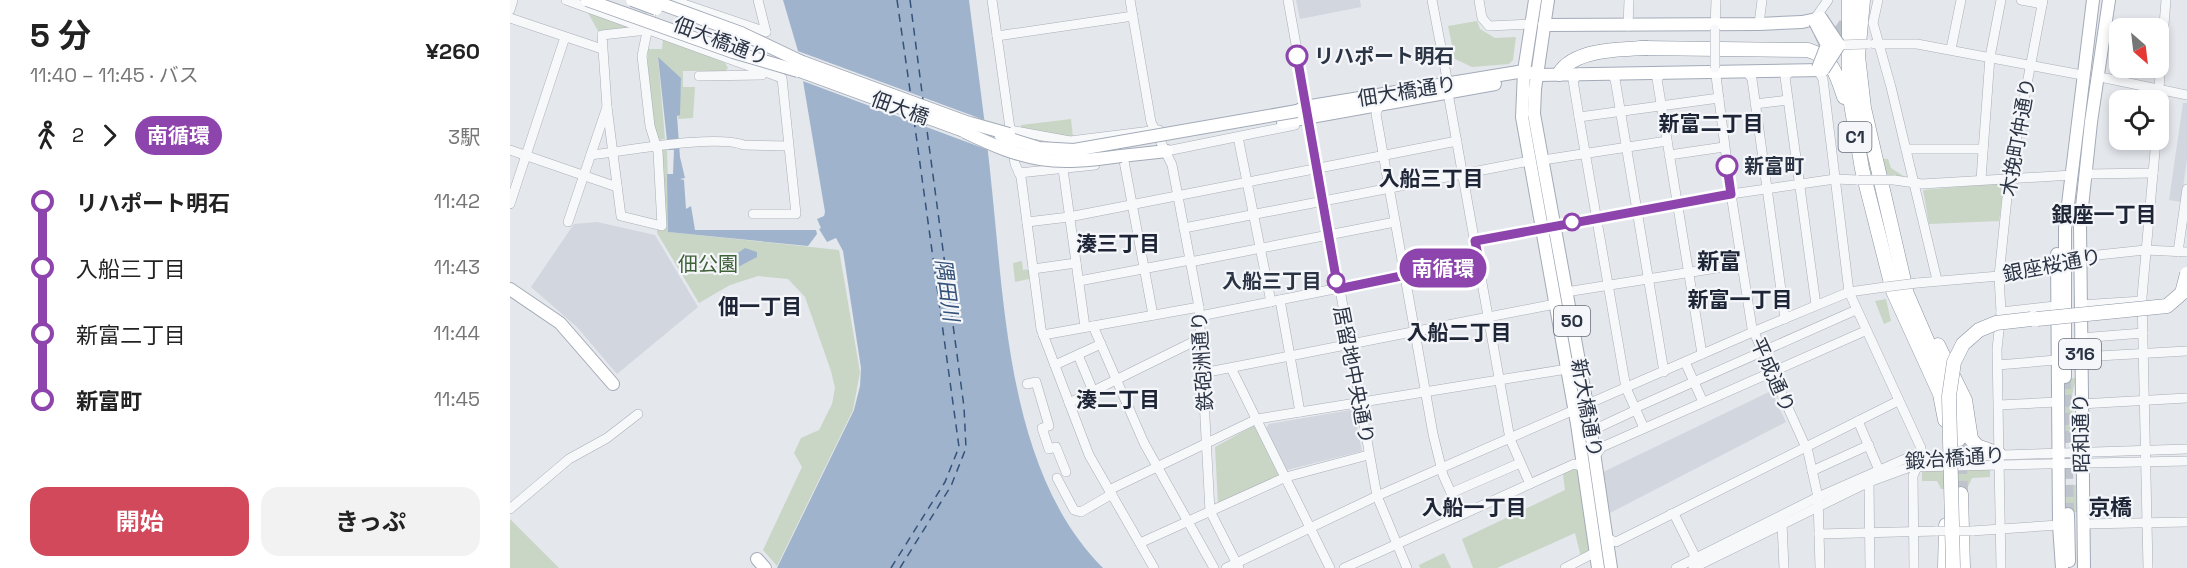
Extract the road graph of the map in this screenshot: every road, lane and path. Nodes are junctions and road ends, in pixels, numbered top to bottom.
1 (513, 0) edge
2 (566, 0) edge
3 (587, 0) edge
4 (609, 0) edge
5 (632, 0) edge
6 (652, 0) edge
7 (672, 0) edge
8 (758, 0) edge
9 (992, 0) edge
10 (1131, 0) edge
11 (1287, 0) edge
12 (1432, 0) edge
13 (1479, 0) edge
14 (1535, 0) edge
15 (1548, 0) edge
16 (1629, 0) edge
17 (1716, 0) edge
18 (1762, 0) edge
19 (1828, 0) edge
20 (1878, 0) edge
21 (1961, 0) edge
22 (2001, 0) edge
23 (2021, 0) edge
24 (2093, 0) edge
25 (2101, 0) edge
26 (2109, 0) edge
27 (2116, 0) edge
28 (2166, 0) edge
29 (1858, 2) edge
30 (2042, 2) edge
31 (510, 10) edge
32 (1133, 16) junction
33 (510, 18) edge
34 (1818, 19) junction
35 (1531, 24) junction
36 (1759, 24) junction
37 (1544, 25) junction
38 (1628, 26) junction
39 (1715, 27) junction
40 (649, 30) junction
41 (997, 36) junction
42 (565, 37) junction
43 (1863, 40) junction
44 (1878, 44) junction
45 (1823, 45) junction
46 (1839, 45) junction
47 (1640, 48) junction
48 (602, 49) junction
49 (1951, 49) junction
50 (1990, 57) junction
51 (2031, 63) junction
52 (800, 66) junction
53 (1715, 70) junction
54 (1820, 70) junction
55 (1790, 71) junction
56 (1747, 72) junction
57 (1580, 73) junction
58 (1610, 73) junction
59 (1662, 73) junction
60 (1559, 74) junction
61 (767, 75) junction
62 (1524, 75) junction
63 (1537, 75) junction
64 (2082, 75) junction
65 (699, 76) dead end
66 (1854, 76) junction
67 (2105, 78) junction
68 (1448, 88) junction
69 (2159, 89) junction
70 (2187, 95) edge
71 (1719, 98) junction
72 (1788, 99) junction
73 (1755, 104) junction
74 (1379, 105) junction
75 (1662, 106) junction
76 (607, 107) junction
77 (1620, 112) junction
78 (1304, 115) junction
79 (1579, 117) junction
80 (968, 128) junction
81 (1155, 131) junction
82 (1854, 133) junction
83 (1004, 137) junction
84 (1238, 137) junction
85 (1457, 141) junction
86 (1667, 141) junction
87 (2077, 141) junction
88 (2091, 145) junction
89 (661, 146) junction
90 (788, 146) junction
91 (1626, 146) junction
92 (1724, 147) junction
93 (1983, 148) junction
94 (1906, 149) junction
95 (510, 150) edge
96 (2155, 150) edge
97 (1167, 151) junction
98 (614, 152) junction
99 (1585, 153) junction
100 (591, 155) junction
101 (1383, 155) junction
102 (1670, 155) junction
103 (526, 156) junction
104 (1123, 158) junction
105 (1543, 160) junction
106 (1529, 161) junction
107 (1316, 168) junction
108 (1063, 169) junction
109 (1019, 173) junction
110 (2153, 173) junction
111 (1463, 174) junction
112 (2087, 174) junction
113 (584, 176) junction
114 (2073, 176) junction
115 (2009, 178) junction
116 (1835, 179) junction
117 (1981, 179) junction
118 (1247, 181) junction
119 (1914, 182) junction
120 (1799, 184) junction
121 (617, 187) junction
122 (1389, 188) junction
123 (1765, 189) junction
124 (2187, 189) edge
125 (1731, 194) junction
126 (1178, 195) junction
127 (1322, 201) junction
128 (1676, 203) junction
129 (510, 204) edge
130 (1132, 204) junction
131 (1636, 210) junction
132 (753, 214) dead end
133 (1254, 214) junction
134 (1070, 217) junction
135 (1595, 218) junction
136 (1894, 220) junction
137 (568, 222) dead end
138 (1027, 222) junction
139 (1395, 222) junction
140 (1547, 227) junction
141 (1184, 228) junction
142 (1328, 235) junction
143 (1475, 241) junction
144 (1261, 248) junction
145 (2145, 250) junction
146 (2182, 252) edge
147 (2068, 258) junction
148 (1479, 260) junction
149 (1190, 261) junction
150 (1900, 261) junction
151 (1076, 263) junction
152 (1742, 264) junction
153 (1033, 269) junction
154 (1144, 269) junction
155 (1689, 273) junction
156 (2187, 274) edge
157 (1405, 275) junction
158 (1999, 276) junction
159 (1648, 280) junction
160 (1937, 280) junction
161 (1078, 281) junction
162 (1608, 285) junction
163 (1900, 285) junction
164 (510, 289) edge
165 (1338, 289) junction
166 (1566, 292) junction
167 (1849, 292) junction
168 (1276, 301) junction
169 (2142, 301) junction
170 (1556, 304) junction
171 (1816, 305) junction
172 (2080, 305) junction
173 (2055, 306) junction
174 (1856, 310) junction
175 (1199, 312) junction
176 (2001, 312) junction
177 (1153, 315) junction
178 (1489, 319) junction
179 (1785, 319) junction
180 (1089, 327) junction
181 (1865, 331) junction
182 (1414, 332) junction
183 (1753, 332) junction
184 (2143, 333) junction
185 (1043, 335) junction
186 (1201, 338) junction
187 (2080, 338) junction
188 (1101, 344) junction
189 (1348, 345) junction
190 (2187, 351) edge
191 (1762, 352) junction
192 (1702, 354) junction
193 (2143, 354) junction
194 (1078, 355) junction
195 (1290, 356) junction
196 (2080, 357) junction
197 (2056, 360) junction
198 (1685, 362) junction
199 (1998, 364) junction
200 (1055, 365) junction
201 (1231, 368) junction
202 (1567, 369) junction
203 (1771, 371) junction
204 (1664, 372) junction
205 (1203, 373) junction
206 (2068, 377) tunnel mouth
207 (1116, 379) junction
208 (1500, 379) junction
209 (1694, 381) junction
210 (613, 384) dead end
211 (1027, 384) dead end
212 (1626, 388) junction
213 (1093, 391) junction
214 (1426, 392) junction
215 (2187, 398) edge
216 (2144, 400) junction
217 (1898, 401) junction
218 (1703, 402) junction
219 (2057, 402) junction
220 (1069, 403) junction
221 (1358, 403) junction
222 (2080, 404) junction
223 (1587, 405) junction
224 (1999, 405) junction
225 (1635, 409) junction
226 (1574, 411) junction
227 (1300, 412) junction
228 (638, 414) dead end
229 (1257, 419) junction
230 (1858, 421) junction
231 (1644, 428) junction
232 (1591, 431) junction
233 (1510, 440) junction
234 (1206, 442) junction
235 (1869, 445) junction
236 (1806, 447) junction
237 (2187, 449) edge
238 (2144, 450) junction
239 (1368, 455) junction
240 (1595, 456) junction
241 (1922, 456) junction
242 (2082, 457) junction
243 (2058, 458) junction
244 (1999, 459) junction
245 (2144, 461) junction
246 (2187, 461) edge
247 (1520, 463) junction
248 (1917, 466) junction
249 (1156, 467) junction
250 (1583, 467) junction
251 (1441, 468) junction
252 (1880, 470) junction
253 (1812, 471) junction
254 (1286, 477) junction
255 (1869, 482) junction
256 (1530, 484) junction
257 (1110, 492) junction
258 (1946, 493) tunnel mouth
259 (1451, 494) junction
260 (1961, 494) tunnel mouth
261 (1377, 496) junction
262 (1818, 502) junction
263 (510, 509) edge
264 (1210, 511) junction
265 (1671, 514) junction
266 (1461, 515) junction
267 (1188, 522) junction
268 (2187, 522) edge
269 (1782, 523) junction
270 (2146, 523) junction
271 (2083, 524) junction
272 (2059, 525) junction
273 (2000, 527) junction
274 (1311, 528) junction
275 (1914, 531) junction
276 (1870, 533) junction
277 (1819, 534) junction
278 (1607, 538) junction
279 (1140, 543) junction
280 (1396, 544) junction
281 (1596, 552) junction
282 (1238, 566) edge
283 (1694, 566) edge
284 (1154, 568) edge
285 (1214, 568) edge
286 (1226, 568) edge
287 (1330, 568) edge
288 (1344, 568) edge
289 (1407, 568) edge
290 (1565, 568) edge
291 (1598, 568) edge
292 (1611, 568) edge
293 (1676, 568) edge
294 (1784, 568) edge
295 (1820, 568) edge
296 (1870, 568) edge
297 (1914, 568) edge
298 (1945, 568) edge
299 (1953, 568) edge
300 (1964, 568) edge
301 (2001, 568) edge
302 (2062, 568) edge
303 (2069, 568) edge
304 (2076, 568) edge
305 (2084, 568) edge
306 (2148, 568) edge

1 - 31 street
2 - 40 street
3 - 52 main road, bridge
4 - 52 main road, 佃大橋通り, bridge
5 - 52 main road, 佃大橋通り, bridge
6 - 40 street
6 - 52 main road, bridge
7 - 8 street
9 - 41 street
10 - 32 street, 鉄砲洲通り
11 - 78 street, 居留地中央通り
12 - 68 street
13 - 35 street
14 - 35 main road, 新大橋通り / 50
15 - 37 main road, 新大橋通り / 50
16 - 38 street
17 - 39 street, 平成通り
18 - 36 street
19 - 34 street
20 - 44 street
21 - 49 street
22 - 50 street
23 - 30 street
24 - 64 main road, 昭和通り / 316
25 - 87 main road, 昭和通り / 316
26 - 88 main road, 昭和通り / 316
27 - 67 main road, 昭和通り / 316
28 - 69 street
29 - 43 highway, C1
29 - 66 highway, C1
30 - 51 street, 木挽町仲通り
32 - 41 street
32 - 81 street, 鉄砲洲通り
33 - 42 street
34 - 36 main road
34 - 45 main road, bridge
34 - 46 main road, bridge
35 - 62 main road, 新大橋通り / 50
36 - 39 main road
37 - 38 main road
37 - 63 main road, 新大橋通り / 50
38 - 39 main road
39 - 53 street, 平成通り, bridge
40 - 48 street
40 - 61 street
40 - 89 street
41 - 83 street
42 - 48 street
42 - 103 street
43 - 44 street
43 - 46 street, bridge
43 - 66 highway, C1
44 - 49 street
44 - 94 street
45 - 46 main road, bridge
45 - 47 highway
45 - 54 main road, bridge
46 - 54 main road, bridge
47 - 60 highway
47 - 82 highway
48 - 76 street
49 - 50 street
50 - 51 street
50 - 93 street
51 - 64 street
51 - 115 street, 木挽町仲通り
52 - 80 main road, 佃大橋
53 - 56 main road, 佃大橋通り
53 - 59 main road, 佃大橋通り
53 - 71 street, 平成通り
54 - 55 main road, 佃大橋通り
54 - 116 street
55 - 56 main road, 佃大橋通り
55 - 72 street
56 - 73 street
57 - 58 main road, 佃大橋通り
57 - 60 main road, 佃大橋通り
57 - 79 street
58 - 59 main road, 佃大橋通り
58 - 77 street
59 - 75 street
60 - 63 main road, 佃大橋通り
61 - 65 street
61 - 90 street
62 - 63 main road, 佃大橋通り
62 - 68 main road, 佃大橋通り
62 - 106 main road, 新大橋通り / 50
63 - 105 main road, 新大橋通り / 50
64 - 87 main road, 昭和通り / 316
66 - 82 highway, C1
66 - 136 highway, C1
66 - 150 highway, C1
66 - 163 highway
67 - 69 street
67 - 88 main road, 昭和通り / 316
68 - 74 main road, 佃大橋通り
68 - 78 main road, 佃大橋通り
68 - 85 street
69 - 70 street
71 - 75 street
71 - 92 street, 平成通り
72 - 73 street
72 - 120 street
73 - 123 street
74 - 78 main road, 佃大橋通り
74 - 101 street
75 - 77 street
75 - 86 street
76 - 98 street
76 - 100 street
77 - 79 street
77 - 91 street
78 - 81 street
78 - 83 main road, 佃大橋通り, bridge
78 - 83 main road, 佃大橋通り, bridge
78 - 84 street
78 - 107 street, 居留地中央通り
79 - 99 street
80 - 81 main road, bridge
80 - 83 main road, 佃大橋, bridge
80 - 104 main road, bridge
81 - 83 street
81 - 97 street, 鉄砲洲通り
82 - 150 highway, C1
83 - 109 street
84 - 97 street
84 - 118 street
85 - 101 street
85 - 111 street
86 - 91 street
86 - 102 street
87 - 114 main road, 昭和通り / 316
88 - 112 main road, 昭和通り / 316
89 - 90 street
89 - 98 street
89 - 121 street
90 - 132 street
91 - 99 street
91 - 131 street
92 - 102 street
92 - 125 street, 平成通り
93 - 94 street
93 - 117 street
94 - 119 street
95 - 103 street
96 - 110 street
97 - 104 main road
97 - 126 street, 鉄砲洲通り
98 - 100 street
98 - 121 street
99 - 105 street
99 - 135 street
100 - 113 street
101 - 107 street
101 - 122 street
102 - 128 street
103 - 113 street
103 - 129 street
104 - 108 street
104 - 130 street
105 - 140 main road, 新大橋通り / 50
106 - 111 street
106 - 140 main road, 新大橋通り / 50
107 - 118 street
107 - 127 street, 居留地中央通り
108 - 109 street
108 - 134 street
109 - 138 street
110 - 112 street
110 - 145 street
111 - 122 street
111 - 143 street
112 - 147 main road, 昭和通り / 316
113 - 121 street
113 - 137 street
114 - 115 street
114 - 147 main road, 昭和通り / 316
115 - 117 street
115 - 158 street, 木挽町仲通り
116 - 119 street, bridge
116 - 120 street
116 - 167 street
117 - 119 street
118 - 126 street
118 - 133 street
119 - 160 street
120 - 123 street
120 - 171 street
122 - 127 street
122 - 139 street
123 - 125 street
123 - 179 street
124 - 146 street
125 - 128 street
125 - 152 street, 平成通り
126 - 130 street
126 - 141 street, 鉄砲洲通り
127 - 133 street
127 - 142 street, 居留地中央通り
128 - 131 street
128 - 155 street
130 - 134 street
130 - 154 street
131 - 135 street
131 - 159 street
133 - 141 street
133 - 144 street
134 - 138 street
134 - 151 street
135 - 140 street
135 - 162 street
136 - 150 highway, C1
136 - 244 highway
138 - 153 street
139 - 142 street
139 - 157 street
140 - 143 street
140 - 166 main road, 新大橋通り / 50
140 - 170 main road, 新大橋通り / 50
141 - 149 street, 鉄砲洲通り
142 - 144 street
142 - 165 street, 居留地中央通り
143 - 148 street
144 - 149 street
144 - 168 street
145 - 146 street, 銀座桜通り
145 - 147 street, 銀座桜通り
145 - 169 street
147 - 158 street, 銀座桜通り
147 - 172 main road, 昭和通り / 316
147 - 173 main road, 昭和通り / 316
147 - 206 main road, 昭和通り / 316
148 - 157 street
148 - 178 street
149 - 154 street
149 - 175 street, 鉄砲洲通り
151 - 153 street
151 - 161 street
152 - 155 street
152 - 183 street, 平成通り
153 - 185 street
154 - 161 street
154 - 177 street
155 - 159 street
155 - 192 street
156 - 299 highway, bridge
157 - 165 street
157 - 182 street
158 - 160 street, 銀座桜通り
158 - 176 street, 木挽町仲通り
159 - 162 street
159 - 204 street
160 - 163 street, 銀座桜通り, bridge
161 - 180 street
162 - 166 street
162 - 212 street
163 - 167 street, 銀座桜通り, bridge
164 - 210 main road
165 - 168 street
165 - 189 street, 居留地中央通り
166 - 223 main road, 新大橋通り / 50
167 - 171 street, 銀座桜通り
167 - 174 street
168 - 175 street
168 - 195 street
169 - 172 street
169 - 184 street
170 - 178 street
170 - 202 main road, 新大橋通り / 50
171 - 179 street, 銀座桜通り
172 - 187 main road, 昭和通り / 316
173 - 176 street
173 - 197 main road, 昭和通り / 316
174 - 181 street
174 - 191 street
175 - 177 street
175 - 186 street, 鉄砲洲通り
176 - 199 street, 木挽町仲通り
177 - 180 street
178 - 182 street
178 - 208 street
179 - 183 street, 銀座桜通り
180 - 185 street
180 - 188 street
181 - 203 street
181 - 217 street
182 - 189 street
182 - 214 street
183 - 191 street, 平成通り
183 - 192 street, 銀座桜通り
184 - 187 street
184 - 193 street
185 - 200 street
186 - 205 street, 鉄砲洲通り
186 - 207 street
187 - 196 main road, 昭和通り / 316
188 - 194 street
188 - 207 street
189 - 195 street
189 - 221 street, 居留地中央通り
190 - 193 street
191 - 203 street, 平成通り
191 - 209 street
192 - 198 street, 銀座桜通り
193 - 196 street
193 - 216 street
194 - 200 street
194 - 213 street
195 - 201 street
195 - 227 street
196 - 222 main road, 昭和通り / 316
197 - 199 street
197 - 219 main road, 昭和通り / 316
198 - 204 street, 銀座桜通り
198 - 209 street
199 - 224 street, 木挽町仲通り
200 - 220 street
201 - 205 street
201 - 229 street
202 - 208 street
202 - 226 main road, 新大橋通り / 50
203 - 218 street
203 - 236 street, 平成通り
204 - 212 street, 銀座桜通り
205 - 234 street, 鉄砲洲通り
207 - 213 street
207 - 249 street
208 - 214 street
208 - 233 street
209 - 218 street
209 - 225 street
211 - 257 street
212 - 223 street, 銀座桜通り
212 - 225 street
213 - 220 street
214 - 221 street
214 - 251 street
215 - 216 street
216 - 222 street
216 - 238 street
217 - 230 street
217 - 241 street
218 - 231 street
219 - 224 street
219 - 243 main road, 昭和通り / 316
220 - 257 street
221 - 227 street
221 - 239 street, 居留地中央通り
222 - 242 main road, 昭和通り / 316
223 - 226 street, 銀座桜通り
223 - 232 main road, 新大橋通り / 50
224 - 244 street, 木挽町仲通り
225 - 231 street
225 - 232 street
226 - 233 street, 銀座桜通り
226 - 250 main road, 新大橋通り / 50
227 - 229 street
228 - 263 street
229 - 234 street
229 - 254 street
230 - 235 street
230 - 236 street
231 - 240 street
232 - 240 main road, 新大橋通り / 50
233 - 247 street
233 - 251 street, 銀座桜通り
234 - 249 street
234 - 264 street, 鉄砲洲通り
235 - 252 street
235 - 253 street
236 - 253 street, 平成通り
236 - 265 street
237 - 238 street, 鍛冶橋通り
238 - 242 street, 鍛冶橋通り
238 - 245 street
239 - 254 street
239 - 261 street, 居留地中央通り
240 - 278 main road, 新大橋通り / 50
241 - 244 street, 鍛冶橋通り
241 - 248 street
241 - 252 street, 鍛冶橋通り
242 - 243 street, 鍛冶橋通り
242 - 245 street, 鍛冶橋通り
242 - 271 main road, 昭和通り / 316
243 - 244 street, 鍛冶橋通り
243 - 272 main road, 昭和通り / 316
244 - 248 street, 鍛冶橋通り
244 - 273 street, 木挽町仲通り
245 - 246 street, 鍛冶橋通り
245 - 270 street
247 - 256 street
247 - 259 street
248 - 255 street, 鍛冶橋通り
248 - 275 street
249 - 257 street
249 - 267 street
250 - 256 street
250 - 281 main road, 新大橋通り / 50
251 - 259 street
251 - 261 street, 銀座桜通り
252 - 262 street, 鍛冶橋通り
253 - 262 street, 平成通り
254 - 264 street
254 - 274 street
255 - 262 street, 鍛冶橋通り
255 - 276 street
256 - 266 street
257 - 279 street
258 - 298 highway
259 - 266 street
260 - 300 highway
261 - 274 street, 銀座桜通り
261 - 280 street, 居留地中央通り
262 - 269 street, 鍛冶橋通り
262 - 277 street, 平成通り
262 - 283 street, 鍛冶橋通り
264 - 267 street
264 - 282 street, 鉄砲洲通り
265 - 278 street
265 - 283 street
266 - 280 street
267 - 279 street
267 - 285 street
268 - 270 street
269 - 283 street, 鍛冶橋通り
269 - 294 street
270 - 271 street
270 - 306 street
271 - 305 main road, 昭和通り / 316
272 - 273 street
272 - 302 main road, 昭和通り / 316
273 - 275 street, bridge
273 - 301 street, 木挽町仲通り
274 - 282 street, 銀座桜通り
274 - 287 street
275 - 276 street
275 - 297 street
276 - 277 street
276 - 296 street
277 - 295 street, 平成通り
278 - 292 main road, 新大橋通り / 50
279 - 284 street
280 - 288 street
280 - 289 street, 居留地中央通り
281 - 290 street
281 - 291 main road, 新大橋通り / 50
282 - 286 street, 銀座桜通り
283 - 293 street, 鍛冶橋通り
303 - 304 main road

